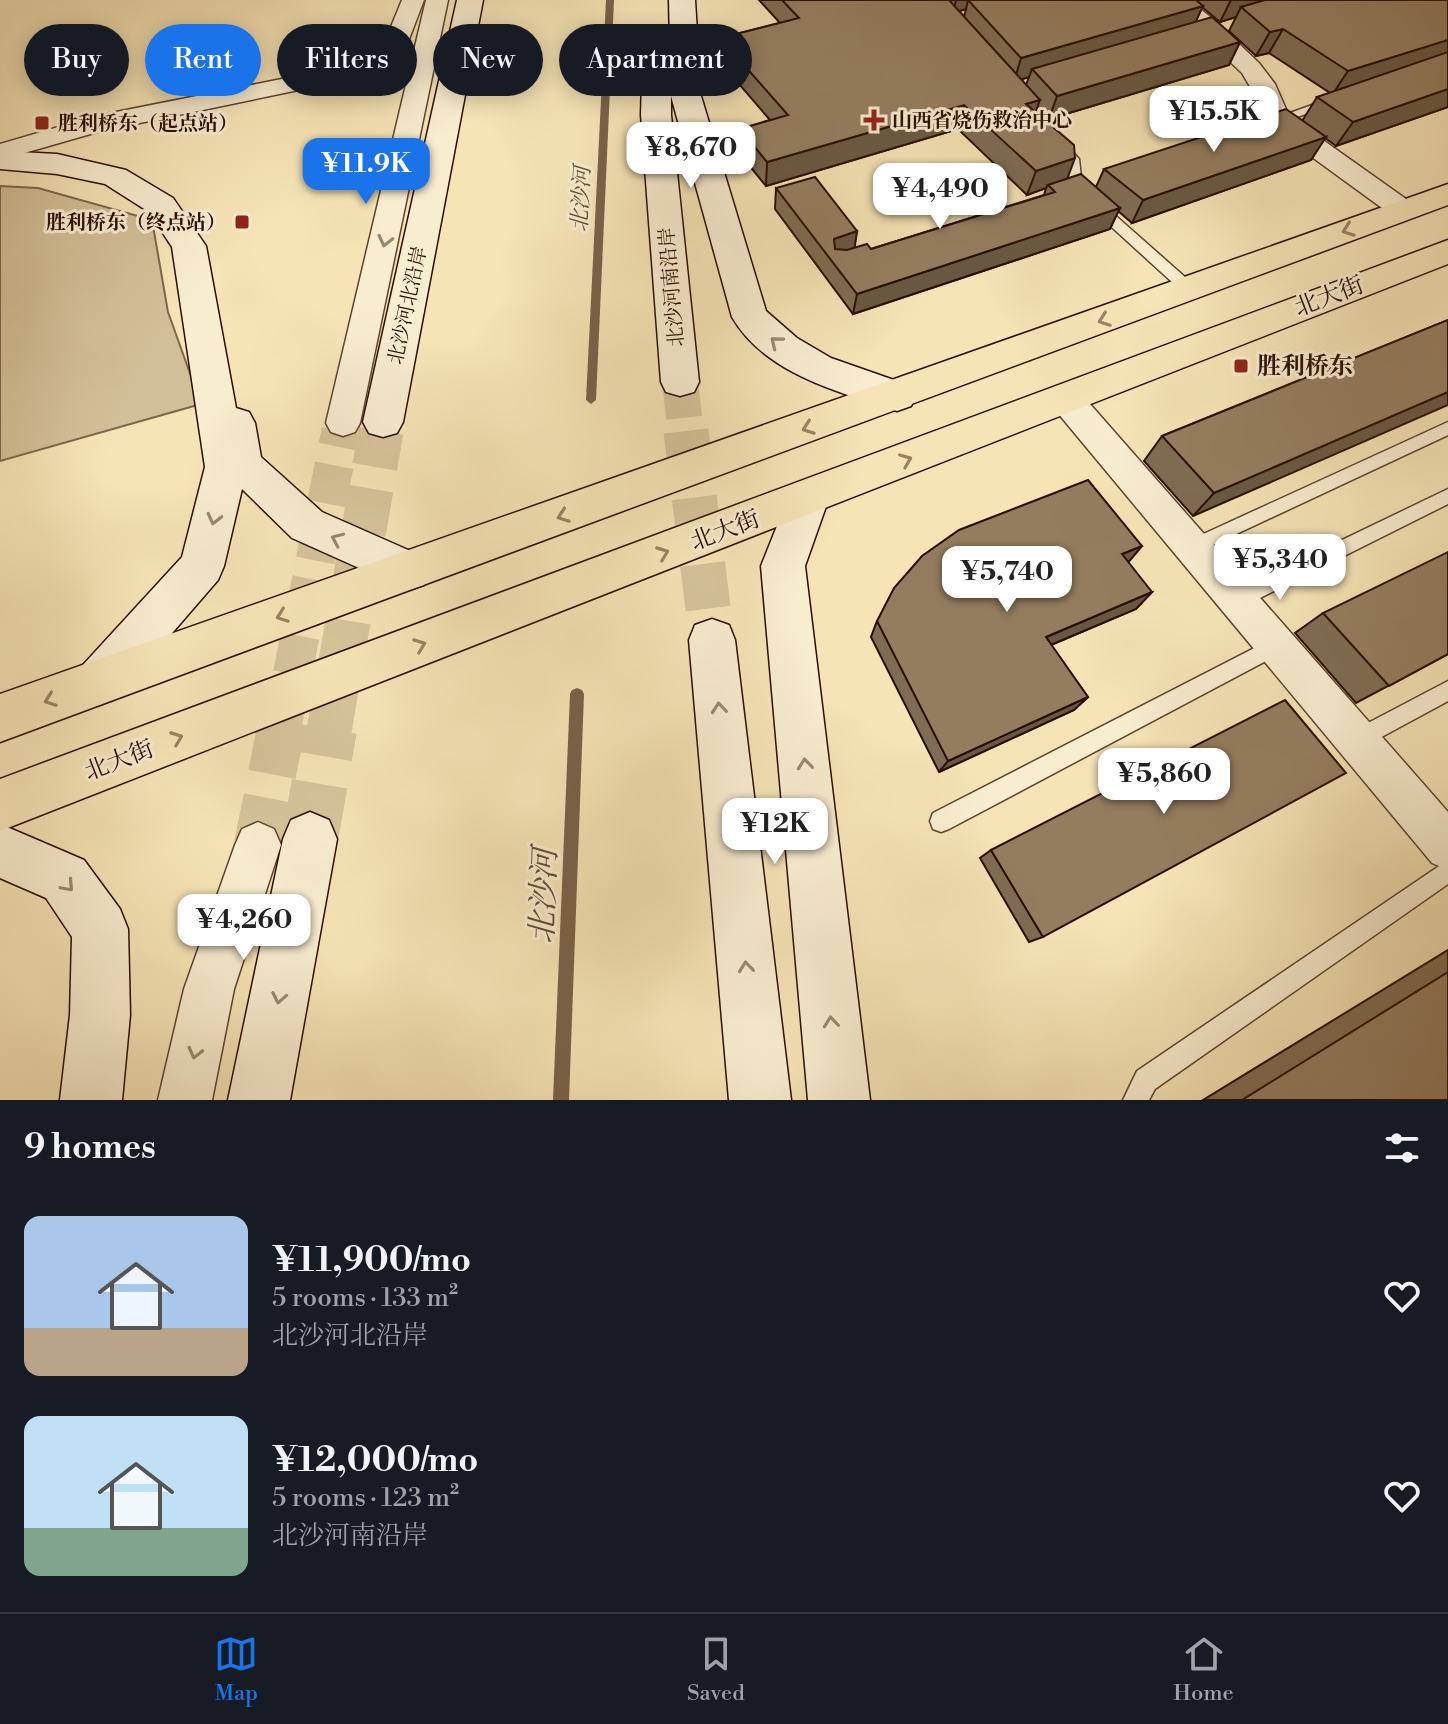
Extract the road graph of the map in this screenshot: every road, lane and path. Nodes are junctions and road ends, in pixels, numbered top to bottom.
1 (413, 0) edge
2 (437, 0) edge
3 (470, 0) edge
4 (658, 0) edge
5 (682, 0) edge
6 (1175, 0) edge
7 (1348, 96) edge
8 (1270, 122) junction
9 (1052, 136) edge
10 (0, 153) edge
11 (0, 160) edge
12 (1090, 182) edge
13 (1076, 187) junction
14 (1061, 192) edge
15 (1448, 194) edge
16 (1403, 210) junction
17 (1448, 251) edge
18 (1189, 289) junction
19 (680, 382) tunnel mouth
20 (897, 396) junction
21 (1064, 397) junction
22 (383, 422) tunnel mouth
23 (343, 423) tunnel mouth
24 (1448, 428) edge
25 (1448, 496) edge
26 (808, 498) junction
27 (1192, 547) junction
28 (408, 571) junction
29 (1237, 600) junction
30 (712, 640) tunnel mouth
31 (1276, 646) junction
32 (99, 682) junction
33 (1448, 690) edge
34 (0, 718) edge
35 (1356, 740) junction
36 (0, 805) edge
37 (941, 821) dead end
38 (1441, 827) edge
39 (284, 842) joint
40 (0, 851) edge
41 (1448, 871) edge
42 (91, 1100) edge
43 (185, 1100) edge
44 (259, 1100) edge
45 (760, 1100) edge
46 (839, 1100) edge
47 (1136, 1100) edge

1 - 10 street
2 -> 23 street
3 - 22 street, 北沙河北沿岸
4 - 19 street, 北沙河南沿岸
20 -> 5 street
6 - 8 street
7 - 8 lane
8 - 16 street
9 - 13 lane
28 -> 10 street
11 -> 32 street
12 - 13 lane
13 - 14 lane
13 - 18 lane
15 - 16 main road
16 -> 18 main road
17 - 21 main road, 北大街
18 -> 20 main road
20 -> 28 main road
26 -> 21 main road, 北大街
21 - 27 street
24 - 27 lane
25 - 29 lane
36 -> 26 main road, 北大街
46 -> 26 street
27 - 29 street
28 -> 32 main road
29 - 31 street
45 -> 30 street
31 - 35 street
31 - 37 lane
32 -> 34 main road
33 - 35 lane
35 - 38 street
39 -> 43 street
39 -> 44 street
40 -> 42 street
41 - 47 lane

